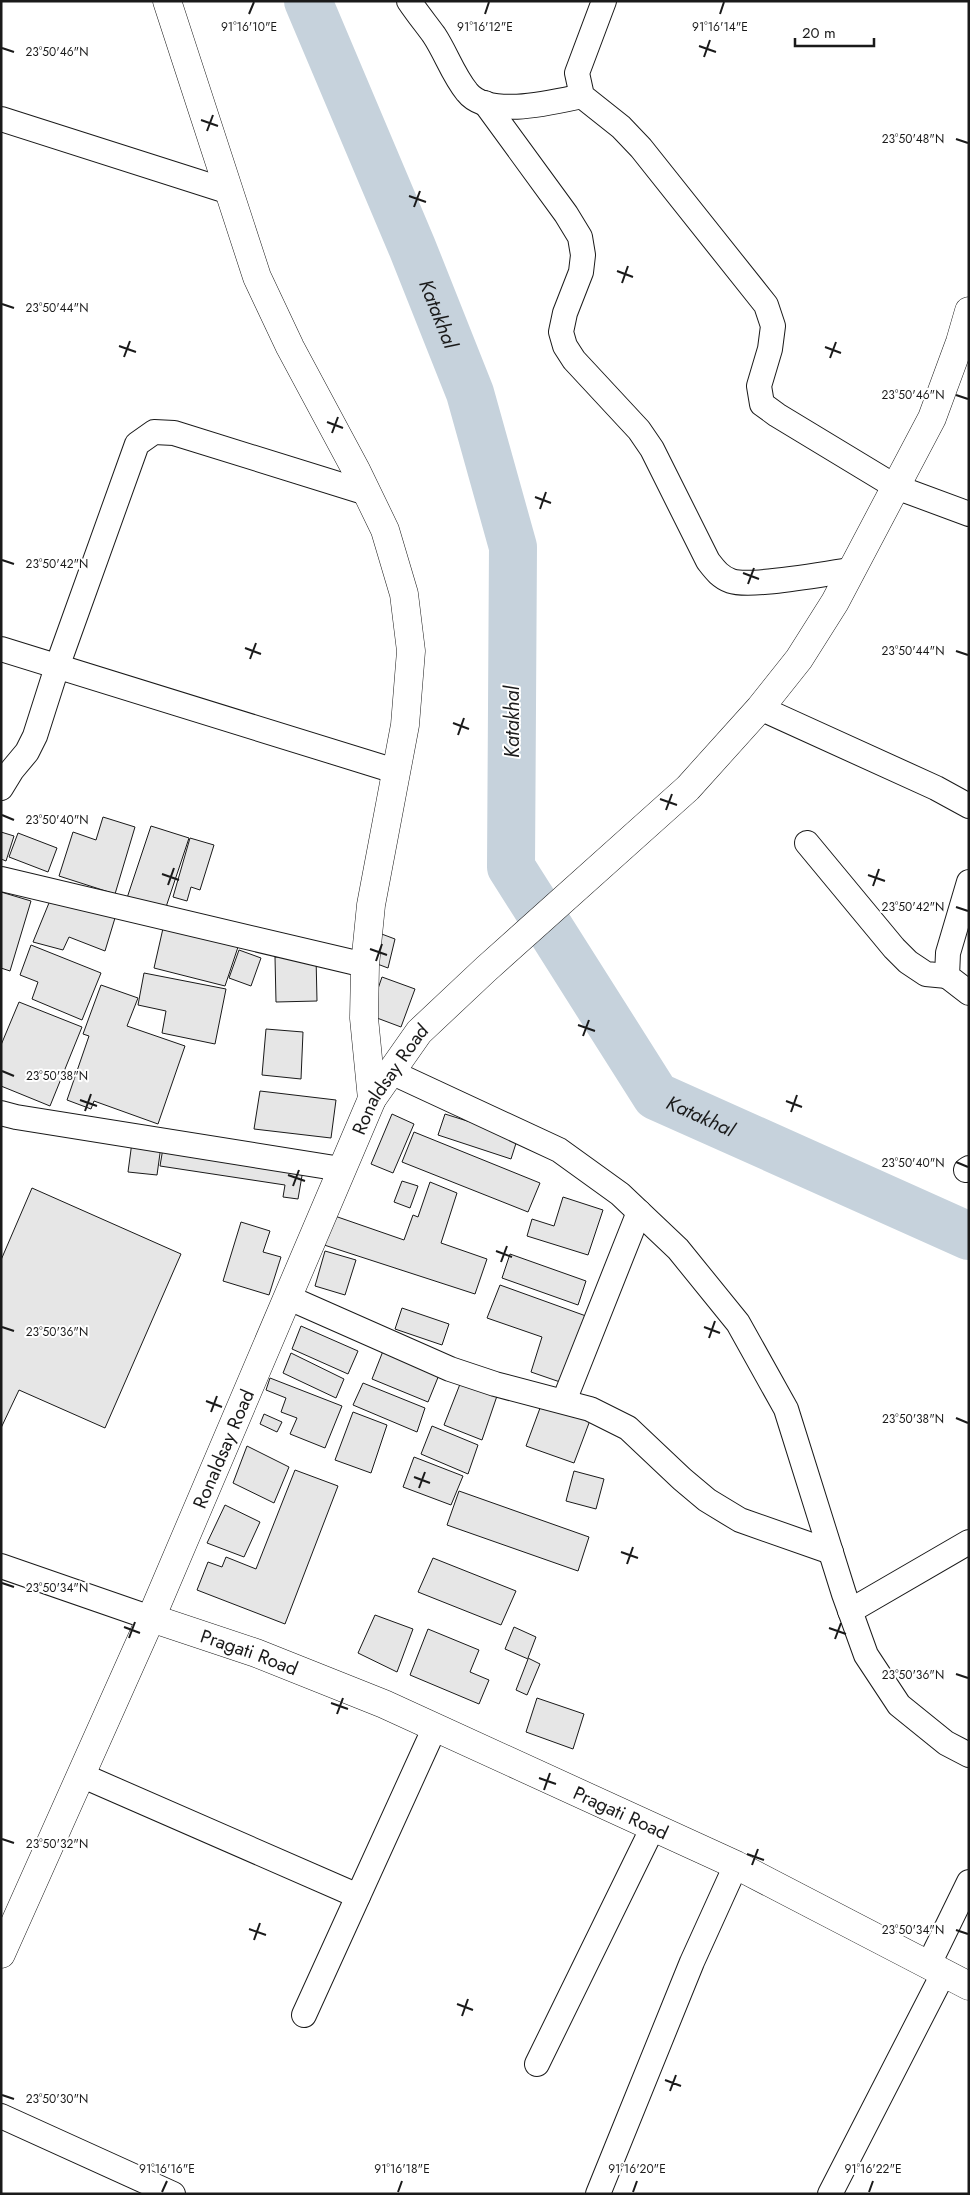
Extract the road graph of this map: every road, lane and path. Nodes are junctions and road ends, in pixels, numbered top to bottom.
1 (167, 1) edge
2 (408, 1) edge
3 (604, 1) edge
4 (582, 96) junction
5 (485, 103) junction
6 (1, 119) edge
7 (230, 192) junction
8 (969, 311) edge
9 (969, 341) edge
10 (946, 381) junction
11 (896, 487) junction
12 (367, 493) junction
13 (969, 514) edge
14 (852, 570) junction
15 (1, 650) edge
16 (57, 667) junction
17 (760, 708) junction
18 (395, 771) junction
19 (1, 788) edge
20 (969, 806) edge
21 (806, 843) dead end
22 (1, 879) edge
23 (969, 882) edge
24 (365, 965) junction
25 (947, 976) junction
26 (969, 993) edge
27 (391, 1072) junction
28 (372, 1099) junction
29 (1, 1113) edge
30 (341, 1169) junction
31 (638, 1212) junction
32 (287, 1297) junction
33 (564, 1401) junction
34 (969, 1542) edge
35 (831, 1552) junction
36 (1, 1566) edge
37 (850, 1611) junction
38 (151, 1618) junction
39 (435, 1727) junction
40 (969, 1755) edge
41 (81, 1775) junction
42 (653, 1828) junction
43 (736, 1866) junction
44 (969, 1882) edge
45 (358, 1896) junction
46 (1, 1954) edge
47 (935, 1970) junction
48 (969, 1986) edge
49 (304, 2015) dead end
50 (537, 2064) dead end
51 (1, 2116) edge
52 (173, 2194) edge
53 (598, 2194) edge
54 (830, 2194) edge

1 - 7 street
2 - 5 street
3 - 4 street
4 - 5 street
4 - 11 street
5 - 14 street
6 - 7 street
7 - 12 street
8 - 10 street, Ronaldsay Road
9 - 10 street
10 - 11 street, Ronaldsay Road
11 - 13 street
11 - 14 street, Ronaldsay Road
12 - 16 street
12 - 18 street
14 - 17 street, Ronaldsay Road
15 - 16 street
16 - 18 street
16 - 19 street
17 - 20 street
17 - 27 street, Ronaldsay Road
18 - 24 street
21 - 25 street
22 - 24 street
23 - 25 street
24 - 28 street
25 - 26 street
27 - 28 street, Ronaldsay Road
27 - 31 street
28 - 30 street, Ronaldsay Road
29 - 30 street
30 - 32 street, Ronaldsay Road
31 - 33 street
31 - 35 street
32 - 33 street
32 - 38 street, Ronaldsay Road
33 - 35 street
34 - 37 street
35 - 37 street
36 - 38 street
37 - 40 street
38 - 39 street, Pragati Road
38 - 41 street, Ronaldsay Road
39 - 42 street, Pragati Road
39 - 45 street
41 - 45 street
41 - 46 street, Ronaldsay Road
42 - 43 street, Pragati Road
42 - 50 street
43 - 47 street, Pragati Road
43 - 53 street
44 - 47 street
45 - 49 street
47 - 48 street, Pragati Road
47 - 54 street
51 - 52 street

